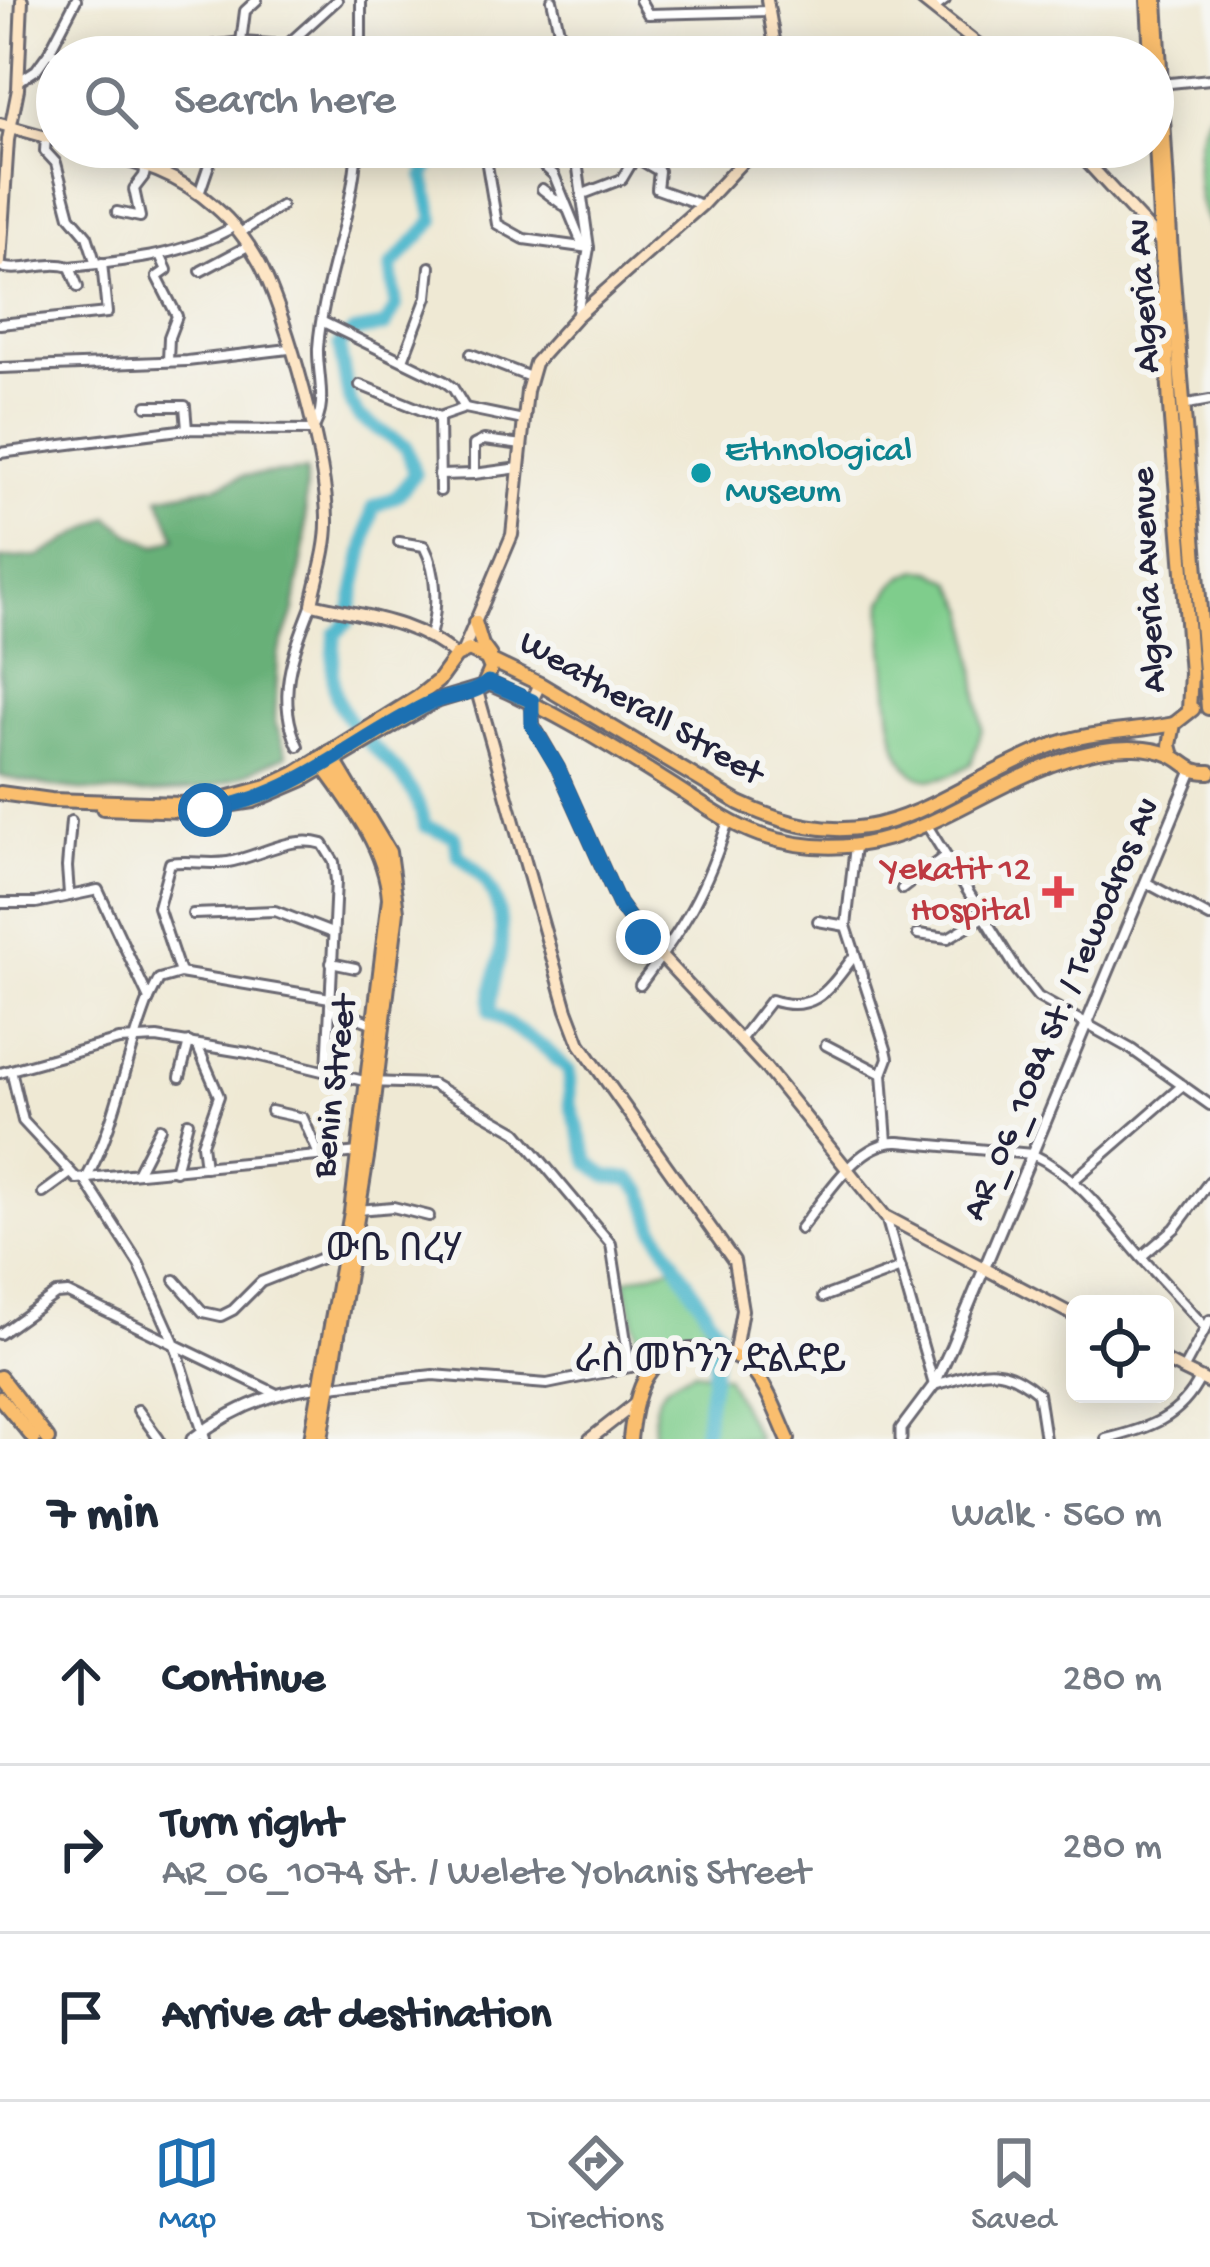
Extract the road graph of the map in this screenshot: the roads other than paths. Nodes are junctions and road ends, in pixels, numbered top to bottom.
1 (22, 0) edge
2 (76, 0) edge
3 (257, 0) edge
4 (337, 0) edge
5 (361, 0) edge
6 (552, 0) edge
7 (640, 0) edge
8 (922, 0) edge
9 (945, 0) edge
10 (1152, 0) edge
11 (768, 5) edge
12 (933, 9) junction
13 (57, 36) edge
14 (243, 36) edge
15 (297, 36) edge
16 (361, 36) edge
17 (560, 36) edge
18 (773, 36) edge
19 (967, 36) edge
20 (1151, 36) edge
21 (1154, 36) edge
22 (36, 71) edge
23 (1210, 79) edge
24 (19, 81) junction
25 (1174, 84) edge
26 (6, 126) edge
27 (36, 134) edge
28 (58, 168) edge
29 (145, 168) edge
30 (153, 168) edge
31 (207, 168) edge
32 (354, 168) edge
33 (488, 168) edge
34 (546, 168) edge
35 (578, 168) edge
36 (629, 168) edge
37 (652, 168) edge
38 (736, 168) edge
39 (1092, 168) edge
40 (1158, 168) edge
41 (1163, 168) edge
42 (542, 189) dead end
43 (199, 194) junction
44 (583, 194) junction
45 (702, 205) junction
46 (281, 206) dead end
47 (564, 206) junction
48 (117, 212) dead end
49 (1, 225) edge
50 (238, 230) junction
51 (1159, 241) junction
52 (250, 246) junction
53 (586, 247) junction
54 (1171, 254) junction
55 (160, 255) junction
56 (99, 263) junction
57 (0, 264) edge
58 (70, 267) junction
59 (430, 268) dead end
60 (201, 271) dead end
61 (78, 287) dead end
62 (577, 316) junction
63 (323, 322) junction
64 (0, 324) edge
65 (290, 349) junction
66 (471, 354) dead end
67 (403, 360) junction
68 (168, 361) junction
69 (0, 368) edge
70 (530, 377) junction
71 (360, 385) dead end
72 (1210, 400) edge
73 (1185, 405) junction
74 (147, 406) dead end
75 (1170, 407) junction
76 (465, 408) junction
77 (439, 417) junction
78 (525, 420) junction
79 (187, 429) junction
80 (312, 430) junction
81 (522, 446) junction
82 (1180, 446) junction
83 (0, 453) edge
84 (519, 468) junction
85 (474, 474) junction
86 (439, 475) junction
87 (440, 490) dead end
88 (400, 542) dead end
89 (312, 604) junction
90 (1193, 615) junction
91 (475, 622) junction
92 (435, 639) junction
93 (457, 656) junction
94 (490, 659) junction
95 (540, 684) junction
96 (476, 688) junction
97 (532, 701) junction
98 (1209, 708) edge
99 (1189, 710) junction
100 (384, 722) junction
101 (1174, 724) junction
102 (1051, 745) junction
103 (298, 746) dead end
104 (336, 754) junction
105 (1173, 756) junction
106 (1057, 761) junction
107 (1203, 775) edge
108 (302, 780) junction
109 (345, 791) junction
110 (0, 796) edge
111 (27, 802) junction
112 (728, 819) junction
113 (71, 820) dead end
114 (928, 826) junction
115 (855, 845) junction
116 (945, 856) junction
117 (1148, 883) junction
118 (902, 889) dead end
119 (69, 894) junction
120 (0, 903) edge
121 (193, 914) dead end
122 (982, 917) junction
123 (1210, 917) edge
124 (818, 922) dead end
125 (846, 926) junction
126 (332, 933) junction
127 (918, 934) dead end
128 (855, 956) junction
129 (661, 957) junction
130 (331, 963) junction
131 (356, 968) dead end
132 (180, 973) junction
133 (640, 986) dead end
134 (149, 1000) junction
135 (330, 1002) junction
136 (379, 1024) junction
137 (1086, 1024) junction
138 (133, 1038) junction
139 (740, 1040) junction
140 (193, 1042) junction
141 (826, 1045) dead end
142 (11, 1070) junction
143 (327, 1070) junction
144 (0, 1073) edge
145 (881, 1074) junction
146 (180, 1077) dead end
147 (372, 1083) junction
148 (1183, 1085) junction
149 (1210, 1105) edge
150 (271, 1111) dead end
151 (188, 1121) dead end
152 (160, 1128) dead end
153 (887, 1142) junction
154 (359, 1152) junction
155 (1031, 1154) junction
156 (319, 1155) junction
157 (205, 1167) junction
158 (175, 1171) junction
159 (846, 1172) junction
160 (137, 1173) junction
161 (69, 1174) junction
162 (86, 1180) junction
163 (1074, 1180) junction
164 (1210, 1181) edge
165 (44, 1193) dead end
166 (355, 1210) junction
167 (429, 1216) dead end
168 (885, 1216) junction
169 (800, 1229) dead end
170 (349, 1249) junction
171 (1141, 1258) junction
172 (901, 1268) junction
173 (983, 1270) junction
174 (175, 1280) dead end
175 (823, 1297) dead end
176 (1066, 1312) edge
177 (1208, 1324) edge
178 (0, 1334) edge
179 (173, 1342) junction
180 (734, 1356) junction
181 (656, 1361) junction
182 (1174, 1365) edge
183 (630, 1366) junction
184 (1184, 1370) junction
185 (0, 1377) edge
186 (1205, 1381) edge
187 (934, 1385) junction
188 (325, 1386) junction
189 (275, 1393) junction
190 (0, 1398) edge
191 (636, 1403) junction
192 (138, 1410) dead end
193 (203, 1435) edge
194 (1136, 1435) edge
195 (34, 1439) edge
196 (48, 1439) edge
197 (159, 1439) edge
198 (192, 1439) edge
199 (310, 1439) edge
200 (321, 1439) edge
201 (590, 1439) edge
202 (630, 1439) edge
203 (788, 1439) edge
204 (901, 1439) edge
205 (1045, 1439) edge
206 (1106, 1439) edge

1 - 24 main road
2 - 13 street
3 - 14 street
4 - 15 street
5 - 16 street
6 - 17 street
7 - 11 street
8 - 12 main road
9 - 12 street
10 - 20 main road, Algeria Av
10 - 21 main road, Algeria Av
11 - 18 main road
12 - 19 main road
22 - 24 street
23 - 25 street
24 - 26 main road
26 - 27 main road
26 - 49 main road
28 - 56 street
29 - 48 street
30 - 43 main road
31 - 43 street
32 - 63 street
33 - 53 street
34 - 47 street
35 - 44 street
36 - 44 street
37 - 45 street
38 - 45 main road
39 - 51 main road
40 - 51 main road, Algeria Av
41 - 54 main road, Algeria Av
42 - 47 street
43 - 50 main road
44 - 53 street
45 - 62 main road
46 - 50 street
47 - 53 street
49 - 57 main road
50 - 52 main road
50 - 55 street
51 - 54 main road
51 - 75 main road, Algeria Av
52 - 60 street
52 - 65 main road
53 - 62 street
54 - 73 main road, Algeria Av
55 - 56 street
55 - 68 street
56 - 58 street
56 - 64 street
57 - 58 street
58 - 61 street
59 - 67 street
62 - 70 main road
63 - 67 street
63 - 80 street
65 - 68 street
65 - 80 main road
66 - 70 street
67 - 76 street
68 - 69 street
70 - 78 main road
71 - 77 street
72 - 73 street
73 - 75 street
73 - 82 main road, Algeria Av
74 - 79 street
75 - 82 main road, Algeria Av
76 - 77 street
76 - 78 street
77 - 86 street
78 - 81 main road
79 - 80 street
79 - 83 street
80 - 89 main road
81 - 84 main road
81 - 85 street
82 - 90 main road, Algeria Avenue
84 - 85 street
84 - 91 main road
85 - 86 street
86 - 87 street
88 - 92 street
89 - 92 main road
89 - 103 street
90 - 98 main road, Algeria Avenue
90 - 99 main road, Algeria Avenue
91 - 92 main road
91 - 93 main road
91 - 94 main road
92 - 93 main road
93 - 94 main road
93 - 96 main road
93 - 100 main road
94 - 95 main road, Weatherall Street
94 - 96 main road
95 - 97 main road
95 - 102 main road, Weatherall Street
96 - 97 main road
96 - 100 main road
96 - 180 main road
97 - 112 main road
97 - 129 main road
98 - 99 main road
99 - 101 main road
100 - 104 main road
101 - 102 main road, Weatherall Street
101 - 105 main road
102 - 106 main road
104 - 108 main road
104 - 109 main road, Benin Street
104 - 111 main road
105 - 106 main road
105 - 107 main road
106 - 114 main road
107 - 117 street, AR_06_1084 St. / Tewodros Av
108 - 109 main road
108 - 111 main road
109 - 136 main road, Benin Street
110 - 111 main road
112 - 115 main road
112 - 129 street
113 - 119 street
114 - 115 main road
114 - 116 street
115 - 125 street
116 - 118 street
116 - 122 street
117 - 123 street
117 - 137 street, AR_06_1084 St. / Tewodros Av
119 - 120 street
119 - 134 street
121 - 126 street
122 - 127 street
122 - 137 street
124 - 125 street
125 - 128 street
126 - 130 street
126 - 132 street
128 - 139 street
128 - 145 street
129 - 133 street
129 - 139 main road
130 - 131 street
130 - 135 street
132 - 134 street
132 - 135 street
134 - 138 street
135 - 136 street
135 - 143 street
136 - 147 main road, Benin Street
137 - 148 street
137 - 155 street, AR_06_1084 St. / Tewodros Av
138 - 140 street
138 - 142 street
138 - 162 street
139 - 159 main road
140 - 143 street
140 - 146 street
140 - 157 street
141 - 145 street
142 - 144 street
142 - 161 street
143 - 147 street
145 - 153 street
147 - 154 main road, Benin Street
147 - 166 main road, Benin Street
147 - 183 street
148 - 149 street
148 - 163 street
150 - 156 street
151 - 158 street
152 - 160 street
153 - 155 street
153 - 159 street
154 - 156 street
154 - 166 main road, Benin Street
155 - 163 street
155 - 173 street, AR_06_1084 St. / Tewodros Av
156 - 157 street
157 - 158 street
158 - 160 street
159 - 168 main road
159 - 169 street
160 - 162 street
161 - 162 street
161 - 165 street
162 - 179 street
163 - 171 street
164 - 171 street
166 - 167 street
166 - 170 main road, Benin Street
168 - 172 street
168 - 173 main road
170 - 174 street
170 - 188 main road, Benin Street
171 - 177 street
172 - 175 street
172 - 187 street
173 - 176 main road
173 - 187 street, AR_06_1084 St. / Tewodros Av
177 - 184 street
178 - 179 street
179 - 189 street
179 - 193 street
180 - 181 main road
180 - 203 main road
181 - 183 street
181 - 191 main road
182 - 184 main road
183 - 188 street
184 - 186 main road
185 - 196 main road
186 - 194 street
187 - 204 street, AR_06_1084 St. / Tewodros Av
187 - 205 street
188 - 189 street
188 - 199 main road, Benin Street
188 - 200 main road, Benin Street
189 - 193 street
190 - 195 main road
191 - 201 main road
191 - 202 main road
192 - 197 street
193 - 198 street
194 - 206 street

